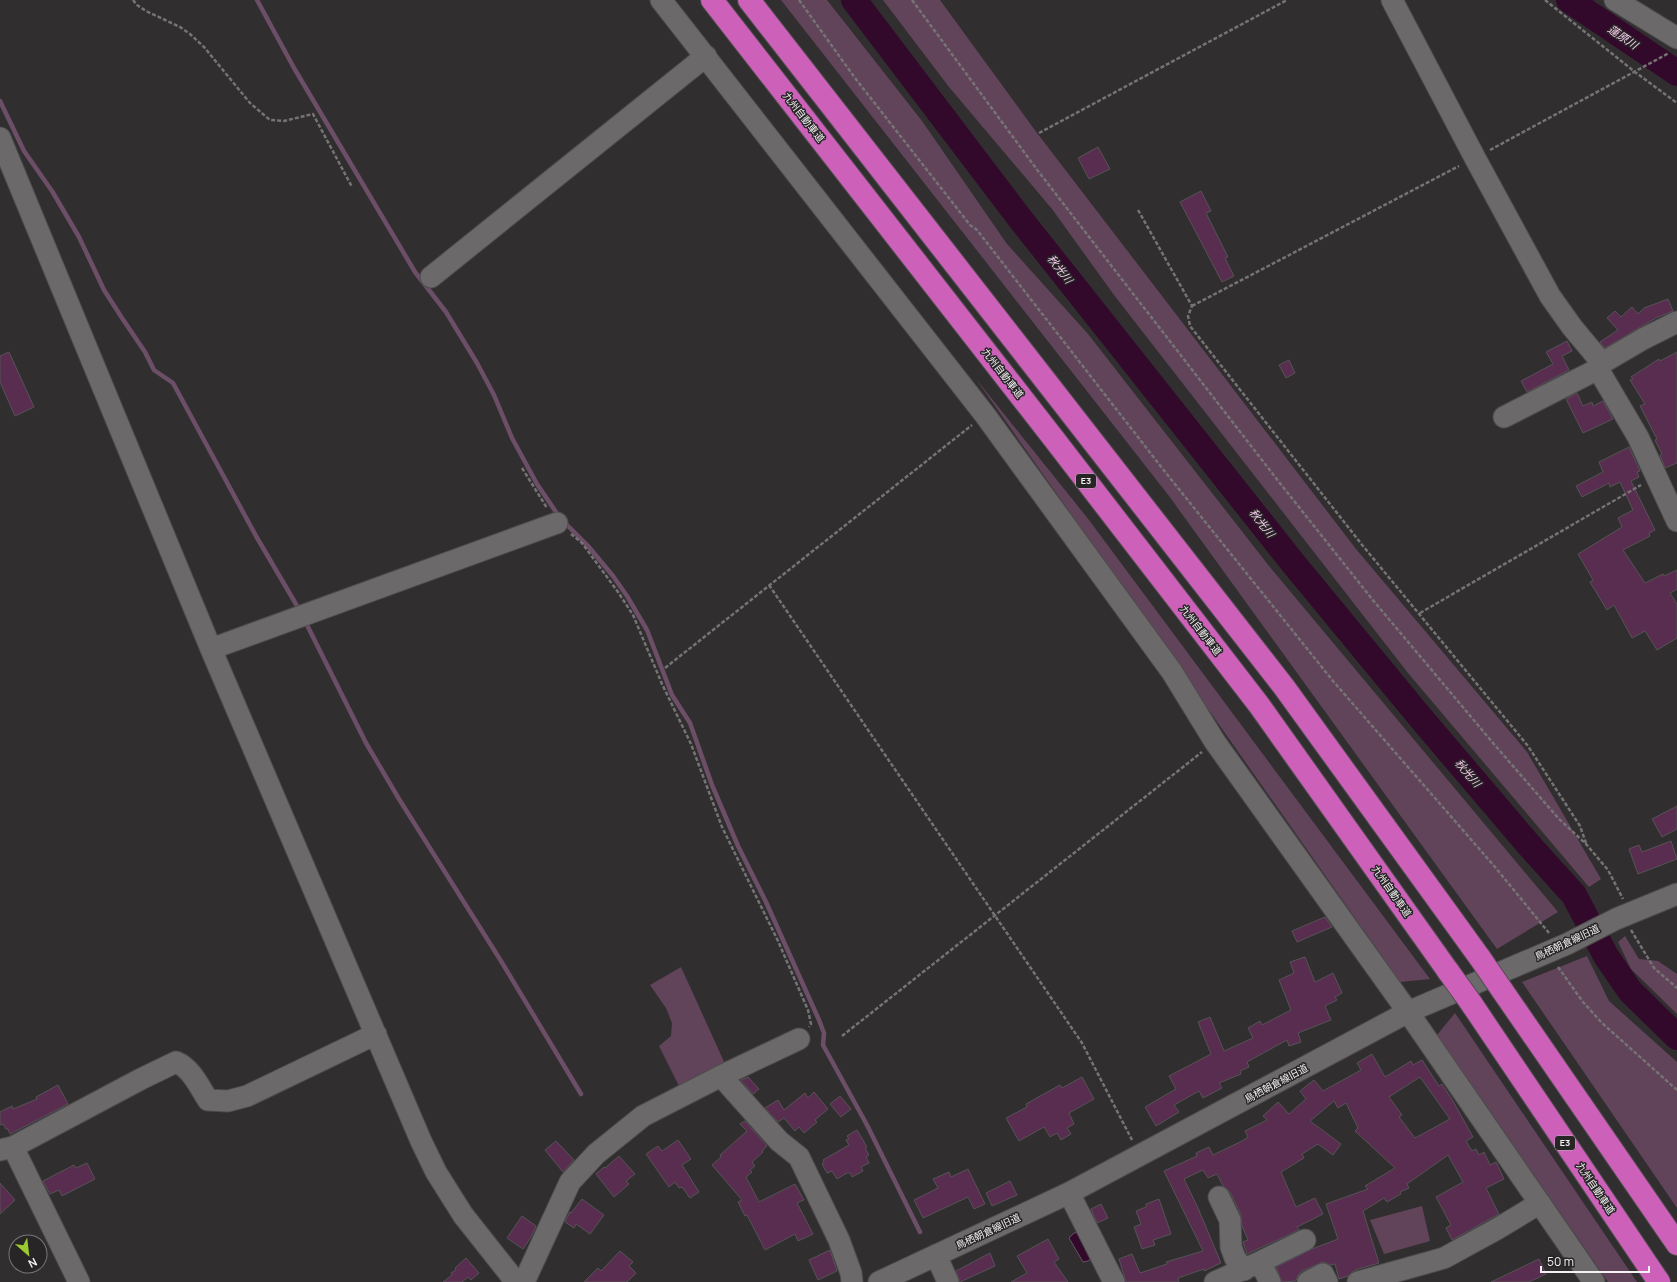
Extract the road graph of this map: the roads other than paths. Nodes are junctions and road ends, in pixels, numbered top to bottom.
1 (662, 0) edge
2 (712, 0) edge
3 (749, 0) edge
4 (1392, 0) edge
5 (1615, 0) edge
6 (1674, 45) edge
7 (706, 56) junction
8 (0, 138) edge
9 (430, 277) dead end
10 (1677, 322) edge
11 (1600, 366) junction
12 (1504, 417) dead end
13 (1676, 517) edge
14 (557, 522) road end
15 (211, 649) junction
16 (1677, 894) edge
17 (1408, 1012) junction
18 (376, 1034) junction
19 (798, 1039) road end
20 (721, 1076) junction
21 (6, 1149) edge
22 (1069, 1193) junction
23 (1219, 1197) dead end
24 (1540, 1203) junction
25 (1305, 1240) dead end
26 (1677, 1244) edge
27 (936, 1255) junction
28 (1252, 1266) junction
29 (904, 1277) edge
30 (79, 1282) edge
31 (516, 1282) edge
32 (524, 1282) edge
33 (852, 1282) edge
34 (879, 1282) edge
35 (948, 1282) edge
36 (1114, 1282) edge
37 (1215, 1282) edge
38 (1270, 1282) edge
39 (1308, 1282) edge
40 (1327, 1282) edge
41 (1358, 1282) edge
42 (1594, 1282) edge
43 (1659, 1282) edge

1 - 7 street
2 - 43 highway, 九州自動車道 / E3, bridge
3 - 26 highway, bridge
4 - 11 street
5 - 6 street
7 - 9 street
7 - 17 street
8 - 15 street
10 - 11 street
11 - 12 street
11 - 13 street
14 - 15 street
15 - 18 street
16 - 17 street, 鳥栖朝倉線旧道
17 - 22 street, 鳥栖朝倉線旧道
17 - 24 street
18 - 21 street
18 - 31 street
19 - 20 street
20 - 32 street
20 - 33 street
21 - 30 street
22 - 27 street, 鳥栖朝倉線旧道
22 - 36 street
23 - 28 street
24 - 41 street
24 - 42 street
25 - 28 street
27 - 29 street, 鳥栖朝倉線旧道
27 - 35 street
28 - 37 street
28 - 38 street
29 - 34 street, 鳥栖朝倉線旧道
39 - 40 street

